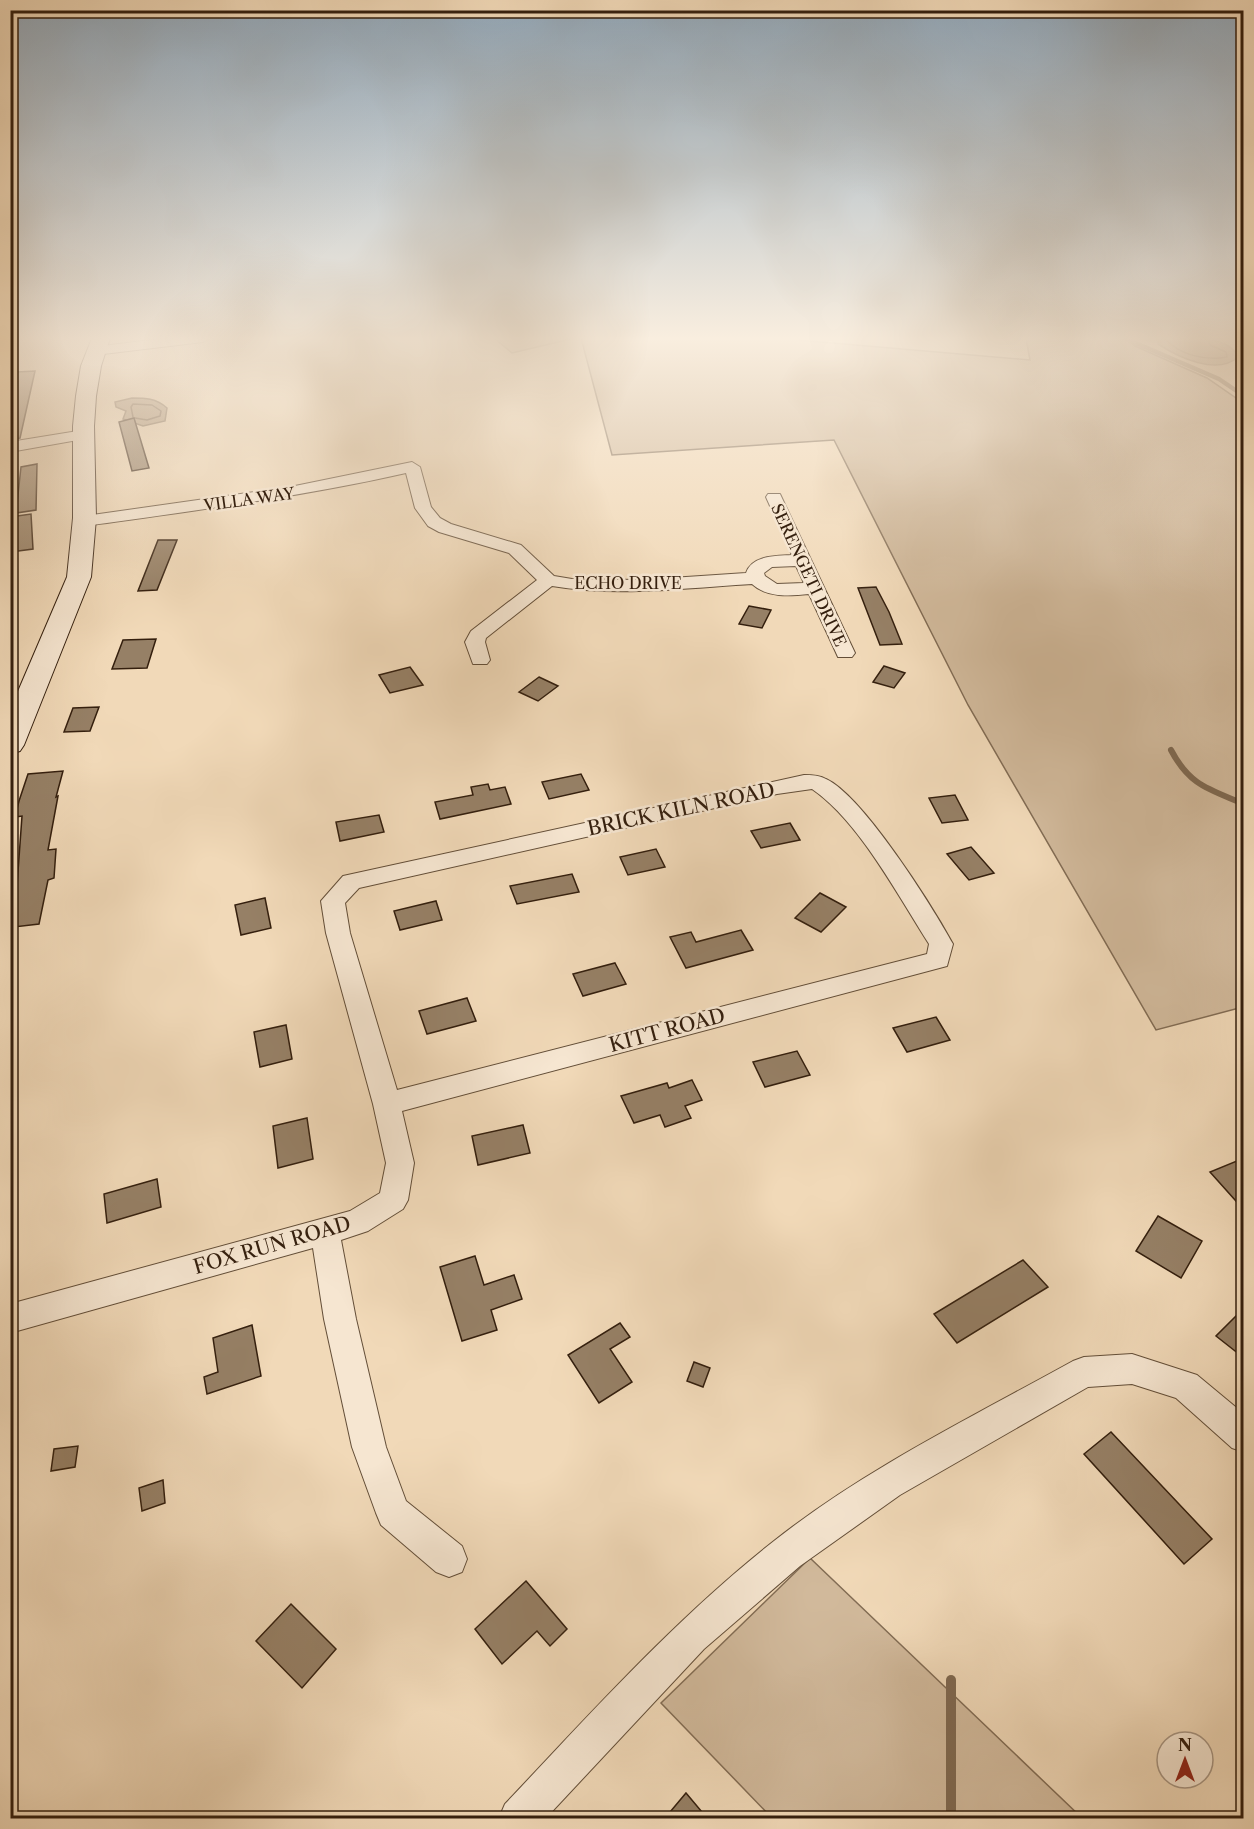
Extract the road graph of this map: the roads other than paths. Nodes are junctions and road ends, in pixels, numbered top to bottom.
1 (85, 423) edge
2 (84, 435) junction
3 (10, 447) edge
4 (412, 467) joint
5 (774, 496) dead end
6 (85, 521) junction
7 (803, 560) junction
8 (756, 578) junction
9 (548, 579) junction
10 (816, 588) junction
11 (845, 653) dead end
12 (480, 660) dead end
13 (13, 733) edge
14 (343, 891) joint
15 (940, 949) joint
16 (387, 1104) junction
17 (325, 1232) junction
18 (10, 1319) edge
19 (1244, 1436) edge
20 (448, 1559) dead end
21 (519, 1818) edge

1 - 2 street
2 - 3 street
2 - 6 street
4 - 6 street, VILLA WAY
4 - 9 street, ECHO DRIVE
5 - 7 street, SERENGETI DRIVE
6 - 13 street
7 - 8 street
7 - 10 street, SERENGETI DRIVE
8 - 9 street, ECHO DRIVE
8 - 10 street, ECHO DRIVE
9 - 12 street
10 - 11 street, SERENGETI DRIVE
14 - 15 street, BRICK KILN ROAD
14 - 16 street, FOX RUN ROAD
15 - 16 street, KITT ROAD
16 - 17 street, FOX RUN ROAD
17 - 18 street, FOX RUN ROAD
17 - 20 street
19 - 21 street

